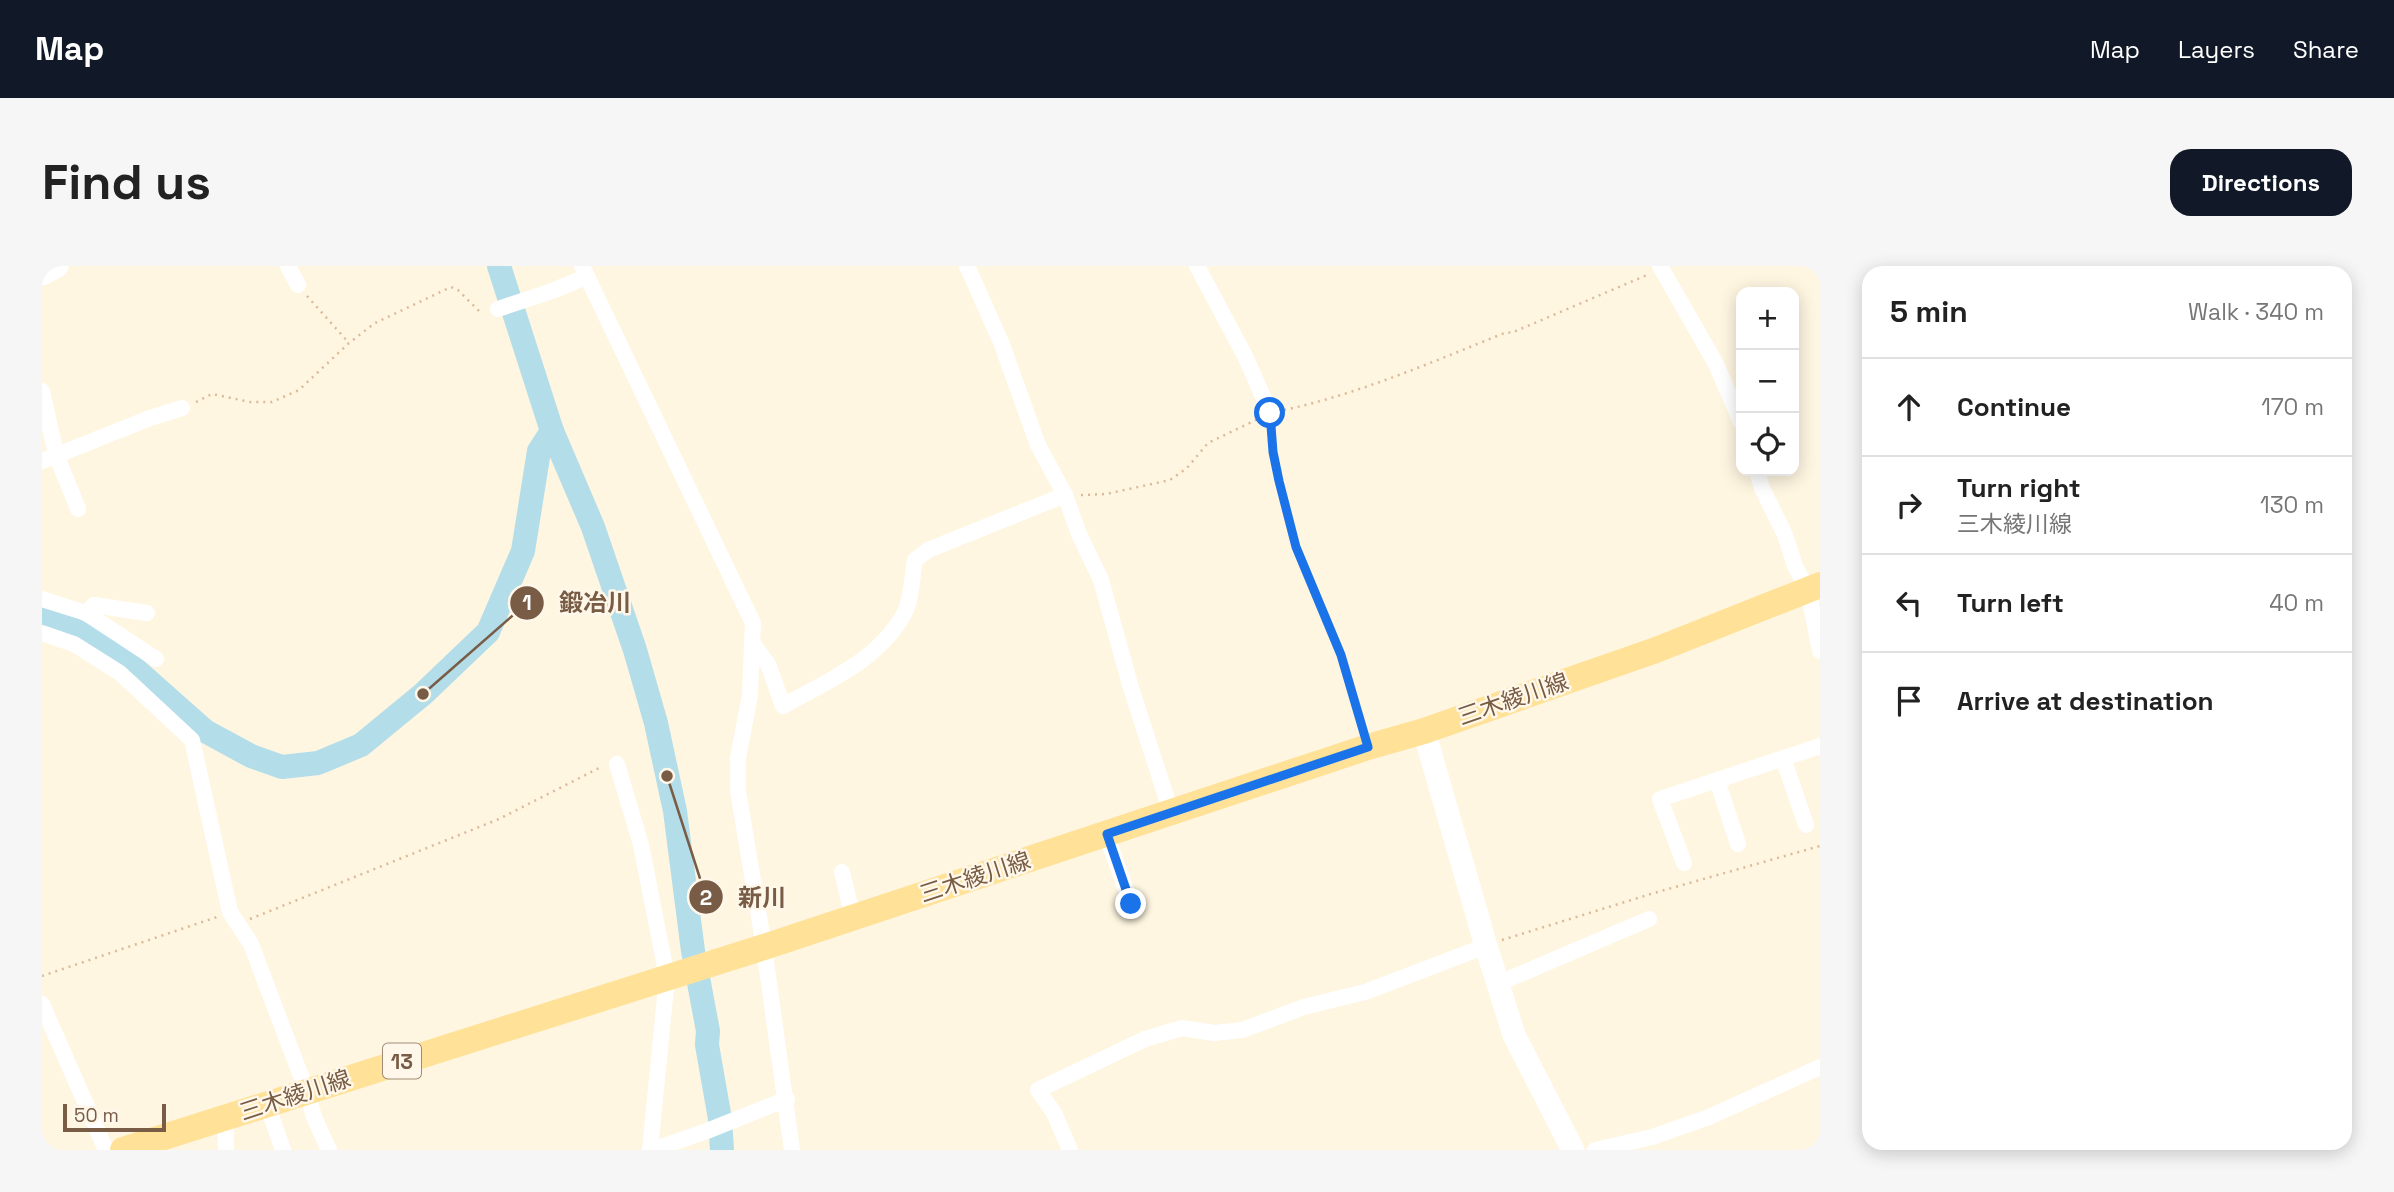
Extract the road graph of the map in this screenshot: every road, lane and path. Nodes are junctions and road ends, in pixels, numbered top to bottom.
1 (57, 266) edge
2 (288, 266) edge
3 (967, 266) edge
4 (1197, 266) edge
5 (1660, 268) edge
6 (584, 271) edge
7 (42, 274) edge
8 (298, 285) joint
9 (498, 309) joint
10 (349, 343) junction
11 (42, 391) edge
12 (182, 408) joint
13 (1270, 413) junction
14 (1737, 413) edge
15 (49, 458) edge
16 (1758, 476) edge
17 (1065, 495) junction
18 (78, 509) dead end
19 (1814, 587) edge
20 (42, 599) edge
21 (86, 613) junction
22 (147, 613) dead end
23 (42, 633) edge
24 (752, 644) junction
25 (1820, 651) edge
26 (156, 659) dead end
27 (1424, 731) junction
28 (1820, 746) edge
29 (1368, 747) junction
30 (1783, 758) junction
31 (617, 764) joint
32 (1717, 780) junction
33 (1171, 812) junction
34 (1805, 825) dead end
35 (1107, 834) junction
36 (1738, 844) dead end
37 (1820, 846) edge
38 (1684, 863) dead end
39 (842, 872) dead end
40 (1131, 904) dead end
41 (234, 917) junction
42 (853, 918) junction
43 (1649, 919) dead end
44 (1486, 946) junction
45 (754, 951) junction
46 (674, 975) junction
47 (42, 976) edge
48 (1497, 984) junction
49 (42, 1004) edge
50 (1820, 1067) edge
51 (307, 1091) junction
52 (787, 1099) junction
53 (267, 1104) junction
54 (225, 1118) junction
55 (106, 1150) edge
56 (123, 1150) edge
57 (226, 1150) edge
58 (283, 1150) edge
59 (329, 1150) edge
60 (651, 1150) edge
61 (792, 1150) edge
62 (1070, 1150) edge
63 (1573, 1150) edge
64 (1595, 1150) edge

1 - 7 street
2 - 8 street
3 - 17 street
4 - 13 street
5 - 13 path
5 - 14 street
6 - 9 street
6 - 24 street
8 - 10 path
9 - 10 path
10 - 12 path
11 - 15 street
12 - 15 street
13 - 17 path
13 - 29 path
15 - 18 street
16 - 19 street
17 - 24 street
17 - 33 street
19 - 25 street
19 - 27 main road, 三木綾川線 / 13
20 - 21 street
21 - 22 street
21 - 26 street
23 - 41 street
24 - 45 street
27 - 29 main road, 三木綾川線 / 13
27 - 44 street
28 - 30 street
29 - 33 main road, 三木綾川線 / 13
30 - 32 street
30 - 34 street
31 - 41 path
31 - 46 street
32 - 36 street
32 - 38 street
33 - 35 main road, 三木綾川線 / 13
35 - 40 street
35 - 42 main road, 三木綾川線 / 13
37 - 44 path
39 - 42 street
41 - 47 path
41 - 51 street
42 - 45 main road, 三木綾川線 / 13
43 - 48 street
44 - 48 street
44 - 62 street
45 - 46 main road, 三木綾川線 / 13
45 - 52 street
46 - 51 main road, 三木綾川線 / 13
46 - 60 street
48 - 63 street
49 - 55 street
50 - 64 street
51 - 53 main road, 三木綾川線 / 13
51 - 59 street
52 - 60 street
52 - 61 street
53 - 54 main road, 三木綾川線 / 13
53 - 58 street
54 - 56 main road, 三木綾川線 / 13
54 - 57 street

